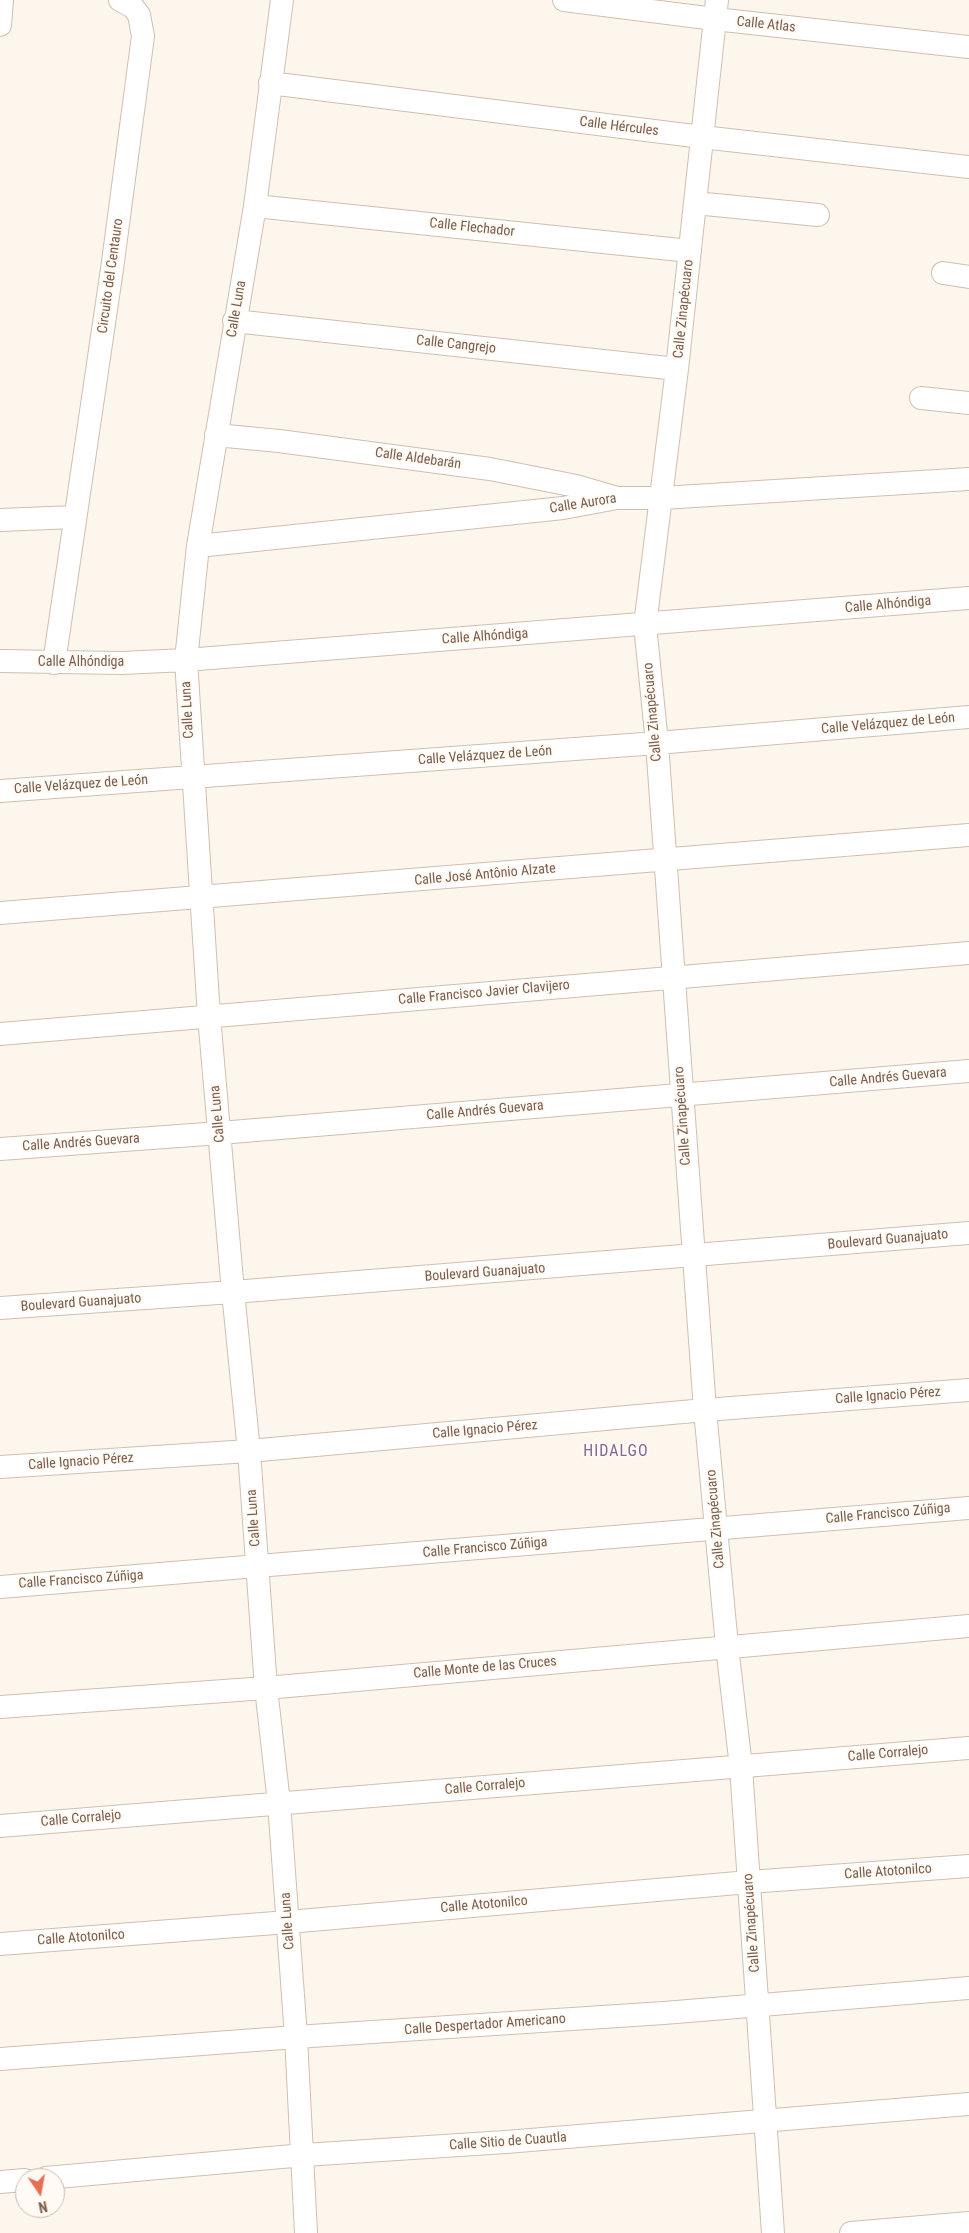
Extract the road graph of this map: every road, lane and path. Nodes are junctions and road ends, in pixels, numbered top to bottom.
1 (2, 0) edge
2 (120, 0) edge
3 (282, 0) edge
4 (564, 0) edge
5 (716, 10) edge
6 (0, 26) edge
7 (969, 47) edge
8 (270, 84) junction
9 (702, 137) junction
10 (969, 166) edge
11 (695, 203) junction
12 (255, 206) junction
13 (818, 215) dead end
14 (690, 251) junction
15 (943, 274) dead end
16 (969, 277) edge
17 (234, 321) junction
18 (677, 369) junction
19 (921, 398) dead end
20 (969, 403) edge
21 (216, 435) junction
22 (969, 479) edge
23 (617, 498) junction
24 (662, 498) junction
25 (74, 516) junction
26 (0, 520) edge
27 (198, 546) junction
28 (969, 598) edge
29 (645, 624) junction
30 (186, 660) junction
31 (0, 661) edge
32 (54, 663) junction
33 (969, 717) edge
34 (657, 743) junction
35 (192, 777) junction
36 (0, 791) edge
37 (969, 835) edge
38 (664, 861) junction
39 (200, 898) junction
40 (0, 913) edge
41 (969, 953) edge
42 (674, 977) junction
43 (209, 1016) junction
44 (0, 1034) edge
45 (969, 1071) edge
46 (681, 1094) junction
47 (220, 1133) junction
48 (0, 1149) edge
49 (969, 1233) edge
50 (693, 1257) junction
51 (233, 1292) junction
52 (0, 1308) edge
53 (969, 1390) edge
54 (706, 1410) junction
55 (249, 1451) junction
56 (0, 1467) edge
57 (969, 1508) edge
58 (717, 1529) junction
59 (258, 1567) junction
60 (0, 1587) edge
61 (969, 1626) edge
62 (727, 1646) junction
63 (266, 1688) junction
64 (0, 1707) edge
65 (969, 1748) edge
66 (741, 1767) junction
67 (279, 1804) junction
68 (0, 1826) edge
69 (969, 1866) edge
70 (749, 1882) junction
71 (288, 1922) junction
72 (0, 1944) edge
73 (969, 1988) edge
74 (758, 2006) junction
75 (296, 2036) junction
76 (0, 2059) edge
77 (969, 2104) edge
78 (767, 2122) junction
79 (304, 2155) junction
80 (65, 2176) edge
81 (15, 2181) edge
82 (0, 2182) edge
83 (969, 2222) edge
84 (306, 2233) edge
85 (773, 2233) edge
86 (851, 2233) edge

1 - 6 street
2 - 25 street, Circuito del Centauro
3 - 8 street, Calle Luna
4 - 5 street, Calle Atlas
5 - 7 street, Calle Atlas
5 - 9 street, Calle Zinapécuaro
8 - 9 street, Calle Hércules
8 - 12 street, Calle Luna
9 - 10 street, Calle Hércules
9 - 11 street, Calle Zinapécuaro
11 - 13 street
11 - 14 street, Calle Zinapécuaro
12 - 14 street, Calle Flechador
12 - 17 street, Calle Luna
14 - 18 street, Calle Zinapécuaro
15 - 16 street
17 - 18 street, Calle Cangrejo
17 - 21 street, Calle Luna
18 - 24 street, Calle Zinapécuaro
19 - 20 street
21 - 23 street, Calle Aldebarán
21 - 27 street, Calle Luna
22 - 24 street, Calle Aurora
23 - 24 street, Calle Aurora
23 - 27 street, Calle Aurora
24 - 29 street, Calle Zinapécuaro
25 - 26 street
25 - 32 street, Circuito del Centauro
27 - 30 street, Calle Luna
28 - 29 street, Calle Alhóndiga
29 - 30 street, Calle Alhóndiga
29 - 34 street, Calle Zinapécuaro
30 - 32 street, Calle Alhóndiga
30 - 35 street, Calle Luna
31 - 32 street, Calle Alhóndiga
33 - 34 street, Calle Velázquez de León
34 - 35 street, Calle Velázquez de León
34 - 38 street, Calle Zinapécuaro
35 - 36 street, Calle Velázquez de León
35 - 39 street, Calle Luna
37 - 38 street, Calle José Antônio Alzate
38 - 39 street, Calle José Antônio Alzate
38 - 42 street, Calle Zinapécuaro
39 - 40 street, Calle José Antônio Alzate
39 - 43 street, Calle Luna
41 - 42 street, Calle Francisco Javier Clavijero
42 - 43 street, Calle Francisco Javier Clavijero
42 - 46 street, Calle Zinapécuaro
43 - 44 street, Calle Francisco Javier Clavijero
43 - 47 street, Calle Luna
45 - 46 street, Calle Andrés Guevara
46 - 47 street, Calle Andrés Guevara
46 - 50 street, Calle Zinapécuaro
47 - 48 street, Calle Andrés Guevara
47 - 51 street, Calle Luna
49 - 50 street, Boulevard Guanajuato
50 - 51 street, Boulevard Guanajuato
50 - 54 street, Calle Zinapécuaro
51 - 52 street, Boulevard Guanajuato
51 - 55 street, Calle Luna
53 - 54 street, Calle Ignacio Pérez
54 - 55 street, Calle Ignacio Pérez
54 - 58 street, Calle Zinapécuaro
55 - 56 street, Calle Ignacio Pérez
55 - 59 street, Calle Luna
57 - 58 street, Calle Francisco Zúñiga
58 - 59 street, Calle Francisco Zúñiga
58 - 62 street, Calle Zinapécuaro
59 - 60 street, Calle Francisco Zúñiga
59 - 63 street, Calle Luna
61 - 62 street, Calle Monte de las Cruces
62 - 63 street, Calle Monte de las Cruces
62 - 66 street, Calle Zinapécuaro
63 - 64 street, Calle Monte de las Cruces
63 - 67 street, Calle Luna
65 - 66 street, Calle Corralejo
66 - 67 street, Calle Corralejo
66 - 70 street, Calle Zinapécuaro
67 - 68 street, Calle Corralejo
67 - 71 street, Calle Luna
69 - 70 street, Calle Atotonilco
70 - 71 street, Calle Atotonilco
70 - 74 street, Calle Zinapécuaro
71 - 72 street, Calle Atotonilco
71 - 75 street, Calle Luna
73 - 74 street, Calle Despertador Americano
74 - 75 street, Calle Despertador Americano
74 - 78 street, Calle Zinapécuaro
75 - 76 street, Calle Despertador Americano
75 - 79 street, Calle Luna
77 - 78 street, Calle Sitio de Cuautla
78 - 79 street, Calle Sitio de Cuautla
78 - 85 street, Calle Zinapécuaro
79 - 80 street, Calle Sitio de Cuautla
79 - 84 street, Calle Luna
81 - 82 street
83 - 86 street

